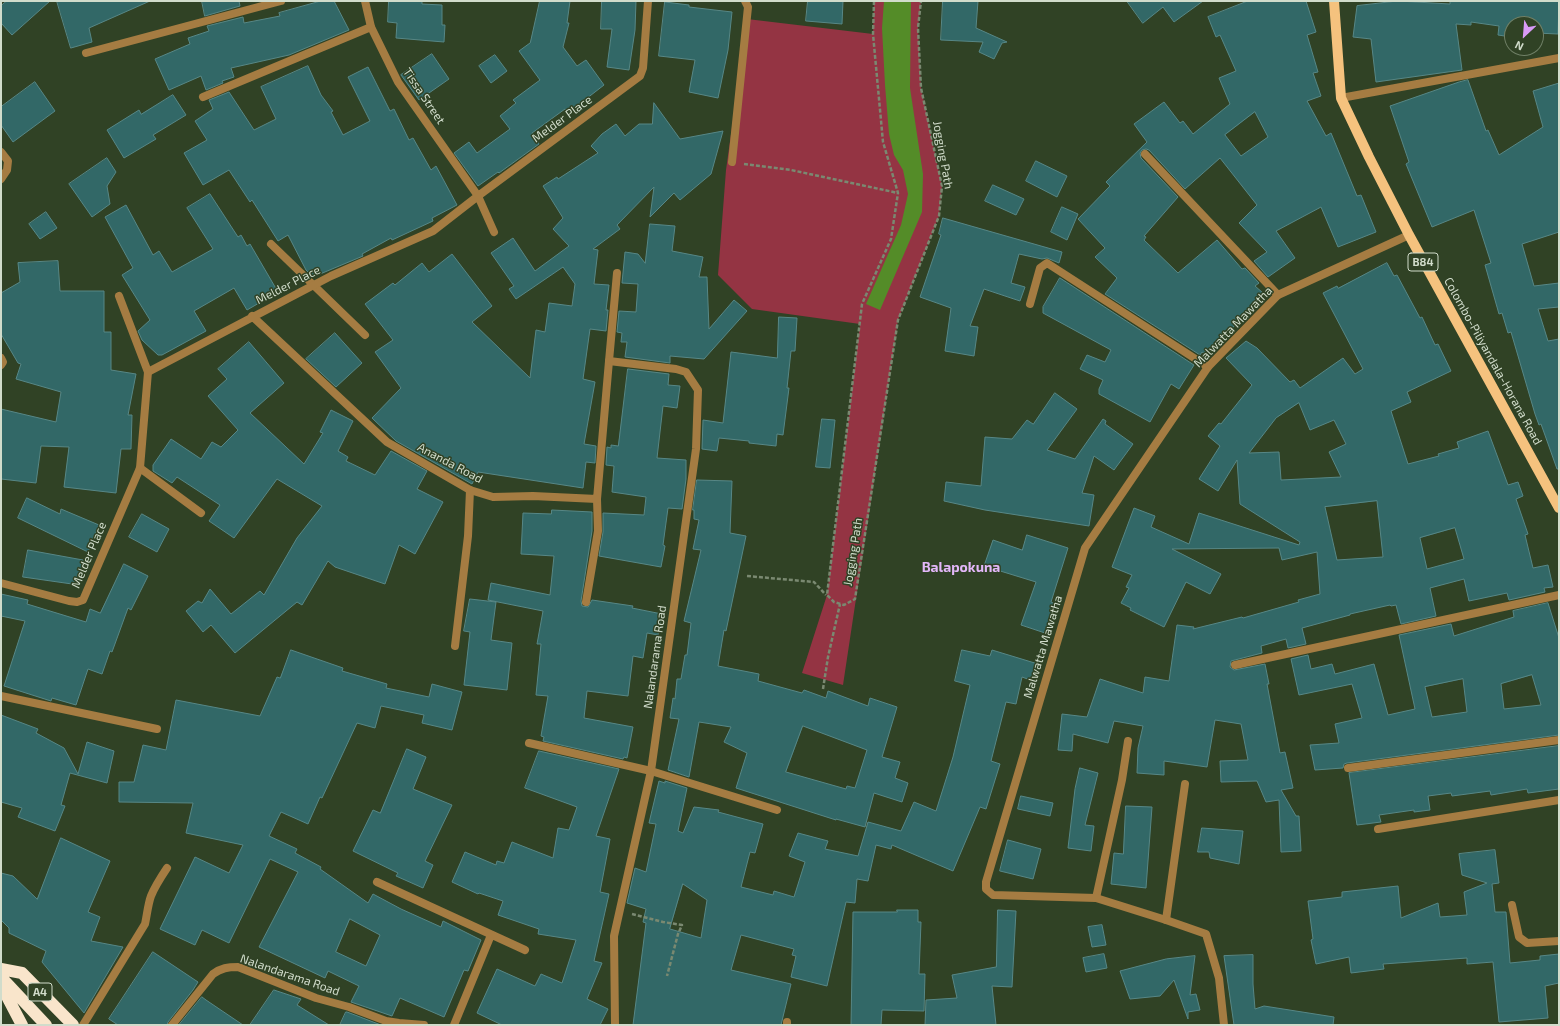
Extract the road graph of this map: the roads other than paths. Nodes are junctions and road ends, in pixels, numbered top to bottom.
1 (281, 1) edge
2 (365, 1) edge
3 (648, 1) edge
4 (745, 1) edge
5 (1334, 1) edge
6 (372, 27) junction
7 (86, 53) dead end
8 (1559, 58) edge
9 (203, 97) dead end
10 (1341, 98) junction
11 (1, 152) edge
12 (1145, 154) dead end
13 (732, 162) road end
14 (1, 179) edge
15 (478, 196) junction
16 (494, 232) dead end
17 (1409, 235) junction
18 (271, 244) dead end
19 (617, 273) dead end
20 (315, 285) junction
21 (1278, 295) junction
22 (119, 296) dead end
23 (1030, 304) dead end
24 (252, 316) junction
25 (365, 335) dead end
26 (1, 358) edge
27 (609, 361) junction
28 (1, 365) edge
29 (1208, 367) junction
30 (148, 372) junction
31 (140, 468) junction
32 (470, 490) junction
33 (597, 499) junction
34 (1559, 506) edge
35 (201, 513) dead end
36 (1, 583) edge
37 (1559, 595) edge
38 (586, 602) dead end
39 (455, 646) dead end
40 (1236, 665) dead end
41 (1, 696) edge
42 (157, 729) dead end
43 (1559, 740) edge
44 (1128, 741) dead end
45 (529, 743) dead end
46 (1348, 768) dead end
47 (651, 771) junction
48 (1185, 784) dead end
49 (1559, 800) edge
50 (777, 810) dead end
51 (1378, 829) dead end
52 (167, 868) dead end
53 (378, 882) dead end
54 (1096, 898) junction
55 (1512, 905) dead end
56 (1166, 920) junction
57 (491, 935) junction
58 (1559, 941) edge
59 (525, 950) dead end
60 (1, 969) edge
61 (1, 977) edge
62 (1, 985) edge
63 (22, 1025) edge
64 (46, 1025) edge
65 (73, 1025) edge
66 (82, 1025) edge
67 (172, 1025) edge
68 (424, 1025) edge
69 (454, 1025) edge
70 (615, 1025) edge
71 (1224, 1025) edge

1 - 7 street
2 - 6 street, Tissa Street
3 - 15 street, Melder Place
4 - 13 street
5 - 10 main road, Colombo-Piliyandala-Horana Road / B84
6 - 9 street
6 - 15 street, Tissa Street
8 - 10 street
10 - 17 main road, Colombo-Piliyandala-Horana Road / B84
11 - 14 street
12 - 21 street
15 - 16 street, Tissa Street
15 - 20 street, Melder Place
17 - 21 street, Malwatta Mawatha
17 - 34 main road, Colombo-Piliyandala-Horana Road / B84
18 - 20 street
19 - 27 street
20 - 24 street, Melder Place
20 - 25 street
21 - 29 street, Malwatta Mawatha
22 - 30 street
23 - 29 street
24 - 30 street, Melder Place
24 - 32 street, Ananda Road
26 - 28 street
27 - 33 street
27 - 47 street, Nalandarama Road
29 - 54 street, Malwatta Mawatha
30 - 31 street, Melder Place
31 - 35 street
31 - 36 street, Melder Place
32 - 33 street, Ananda Road
32 - 39 street
33 - 38 street
37 - 40 street
41 - 42 street
43 - 46 street
44 - 54 street
45 - 47 street
47 - 50 street
47 - 70 street, Nalandarama Road
48 - 56 street
49 - 51 street
52 - 66 street
53 - 57 street
54 - 56 street, Malwatta Mawatha
55 - 58 street
56 - 71 street, Malwatta Mawatha
57 - 59 street
57 - 69 street
60 - 65 highway, A4
61 - 64 highway, A4
62 - 63 highway, A4
67 - 68 street, Nalandarama Road

